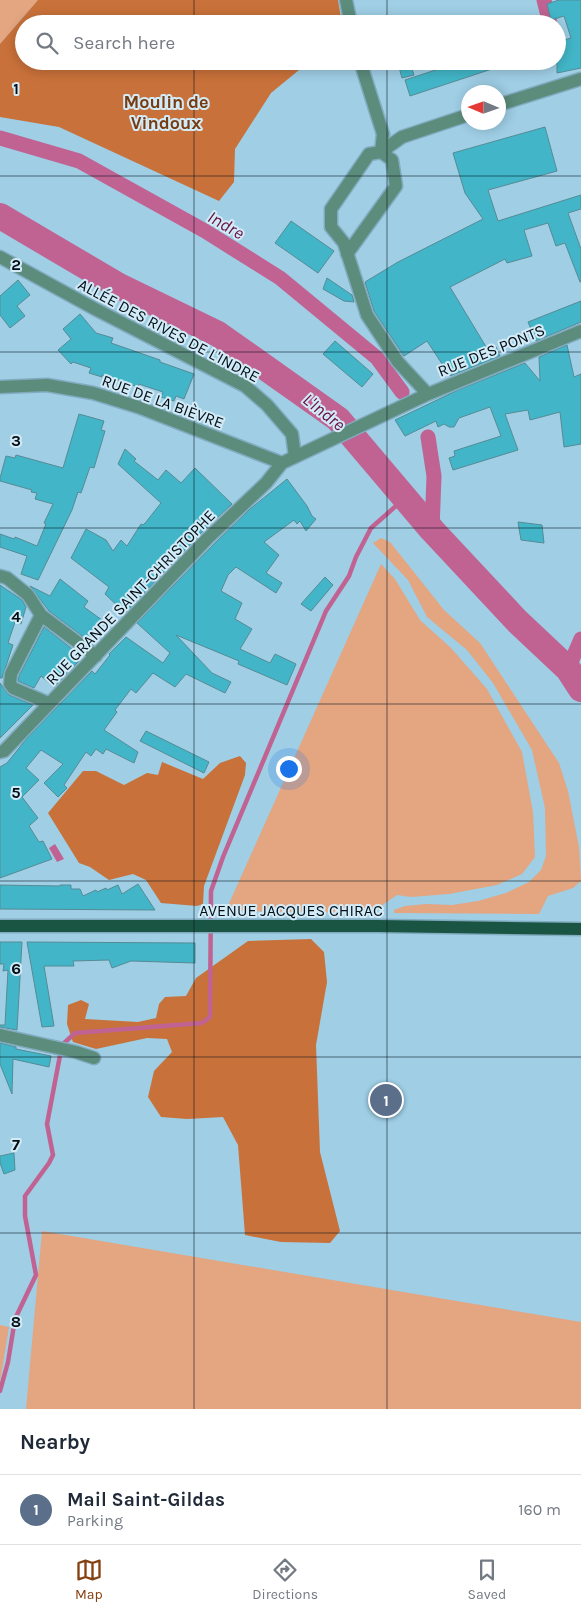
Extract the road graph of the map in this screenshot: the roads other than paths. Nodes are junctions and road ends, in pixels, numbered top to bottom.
1 (346, 0) edge
2 (349, 15) edge
3 (363, 70) edge
4 (581, 79) edge
5 (506, 102) edge
6 (461, 116) edge
7 (380, 152) junction
8 (347, 254) junction
9 (0, 257) edge
10 (581, 331) edge
11 (0, 387) edge
12 (426, 394) junction
13 (298, 456) junction
14 (282, 463) junction
15 (0, 576) edge
16 (40, 615) junction
17 (96, 656) junction
18 (48, 703) junction
19 (0, 752) edge
20 (0, 926) edge
21 (581, 929) edge
22 (0, 1036) edge
23 (94, 1058) dead end

1 - 2 street
3 - 7 street
4 - 5 street
6 - 7 street
7 - 8 street
7 - 8 street
8 - 12 street
9 - 13 street, ALLÉE DES RIVES DE L'INDRE
10 - 12 street, RUE DES PONTS
11 - 14 street, RUE DE LA BIÈVRE
12 - 13 street, RUE DES PONTS
13 - 14 street, RUE DES PONTS
14 - 17 street, RUE GRANDE SAINT-CHRISTOPHE
15 - 16 street
16 - 17 street
16 - 18 street
17 - 18 street, RUE GRANDE SAINT-CHRISTOPHE
18 - 19 street, RUE GRANDE SAINT-CHRISTOPHE
20 - 21 main road, AVENUE JACQUES CHIRAC
22 - 23 street

